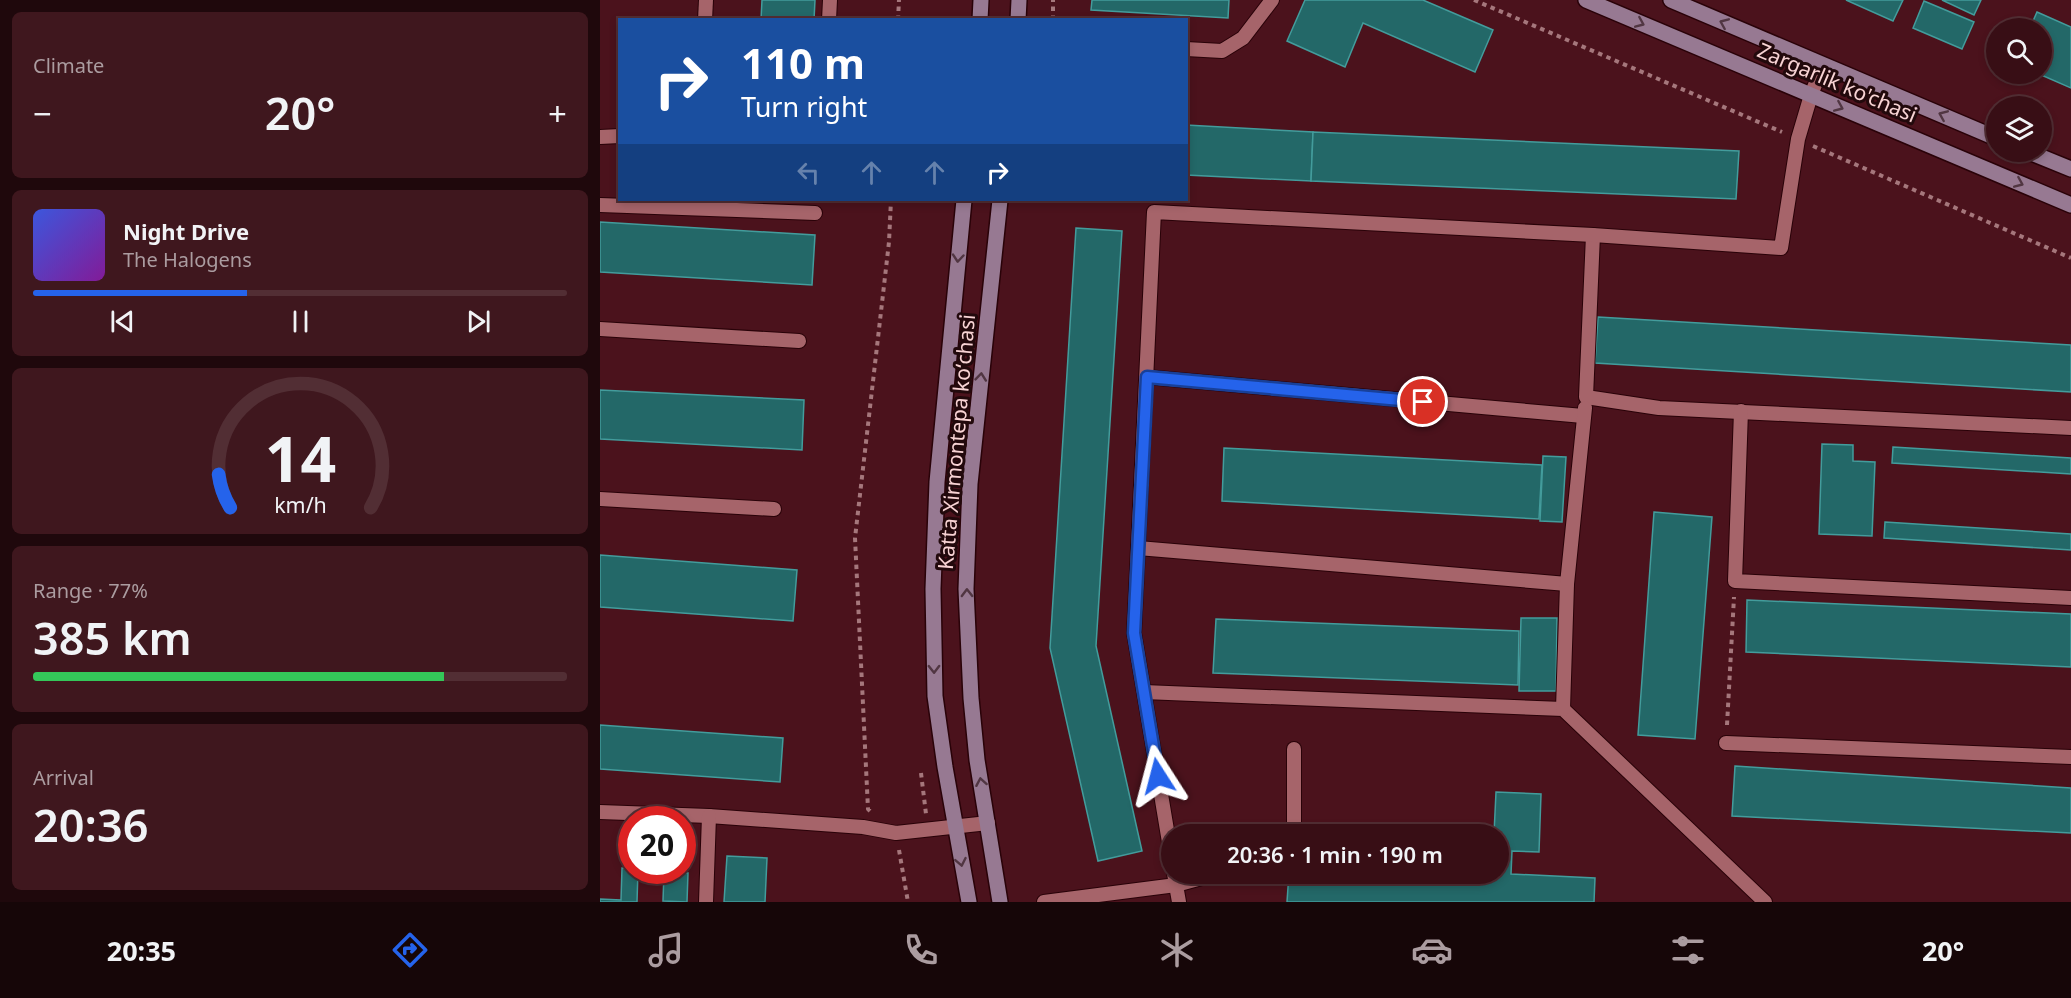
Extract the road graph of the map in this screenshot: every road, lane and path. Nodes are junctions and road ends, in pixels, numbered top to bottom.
1 (706, 0) edge
2 (830, 0) edge
3 (899, 0) edge
4 (981, 0) edge
5 (1019, 0) edge
6 (1053, 0) edge
7 (1272, 0) edge
8 (1474, 0) edge
9 (1586, 0) edge
10 (1671, 0) edge
11 (705, 18) edge
12 (830, 18) edge
13 (898, 18) edge
14 (980, 18) edge
15 (1018, 18) edge
16 (1053, 18) edge
17 (1188, 49) edge
18 (1823, 65) junction
19 (1811, 95) junction
20 (1986, 134) edge
21 (618, 136) edge
22 (600, 137) edge
23 (1798, 139) junction
24 (2052, 161) edge
25 (2071, 169) edge
26 (891, 201) edge
27 (964, 201) edge
28 (1000, 201) edge
29 (600, 205) edge
30 (2071, 205) edge
31 (815, 213) dead end
32 (1593, 235) junction
33 (2071, 258) edge
34 (600, 329) edge
35 (799, 341) dead end
36 (1147, 377) junction
37 (1586, 397) junction
38 (1741, 411) junction
39 (1583, 417) junction
40 (2071, 428) edge
41 (600, 499) edge
42 (774, 509) dead end
43 (1138, 548) junction
44 (1735, 581) junction
45 (1568, 584) junction
46 (2071, 598) edge
47 (1144, 692) junction
48 (1563, 709) junction
49 (1726, 744) joint
50 (1294, 749) dead end
51 (2071, 757) edge
52 (921, 773) dead end
53 (600, 812) edge
54 (708, 816) junction
55 (988, 823) junction
56 (1166, 824) edge
57 (1294, 824) edge
58 (955, 827) junction
59 (928, 829) junction
60 (896, 833) junction
61 (1161, 881) edge
62 (1176, 884) edge
63 (706, 902) edge
64 (908, 902) edge
65 (969, 902) edge
66 (1000, 902) edge
67 (1044, 902) edge
68 (1179, 902) edge
69 (1765, 902) edge

1 - 11 lane
2 - 12 lane
3 - 13 path
4 - 14 main road
5 - 15 main road
6 - 16 path
7 - 17 lane
8 - 23 path
9 -> 19 main road, Zargarlik ko'chasi
18 -> 10 main road, Zargarlik ko'chasi
18 - 19 lane
20 -> 18 main road, Zargarlik ko'chasi
19 - 23 lane
19 -> 30 main road, Zargarlik ko'chasi
21 - 22 lane
23 - 32 lane
23 - 33 path
24 - 25 main road
26 - 60 path
27 -> 58 main road, Katta Xirmontepa koʻchasi
55 -> 28 main road, Katta Xirmontepa koʻchasi
29 - 31 lane
32 - 36 lane
32 - 37 lane
34 - 35 lane
36 - 39 lane
36 - 43 lane
37 - 38 lane
37 - 39 lane
38 - 40 lane
38 - 44 lane
39 - 45 lane
41 - 42 lane
43 - 45 lane
43 - 47 lane
44 - 46 lane
44 - 49 path
45 - 48 lane
47 - 48 lane
47 - 56 lane
48 - 69 lane
49 - 51 lane
50 - 57 lane
52 - 59 path
53 - 54 lane
54 - 60 lane
54 - 63 lane
55 - 58 lane
55 - 66 main road, Katta Xirmontepa koʻchasi
58 - 59 lane
58 -> 65 main road, Katta Xirmontepa koʻchasi
59 - 60 lane
60 - 64 path
61 - 67 lane
62 - 68 lane

